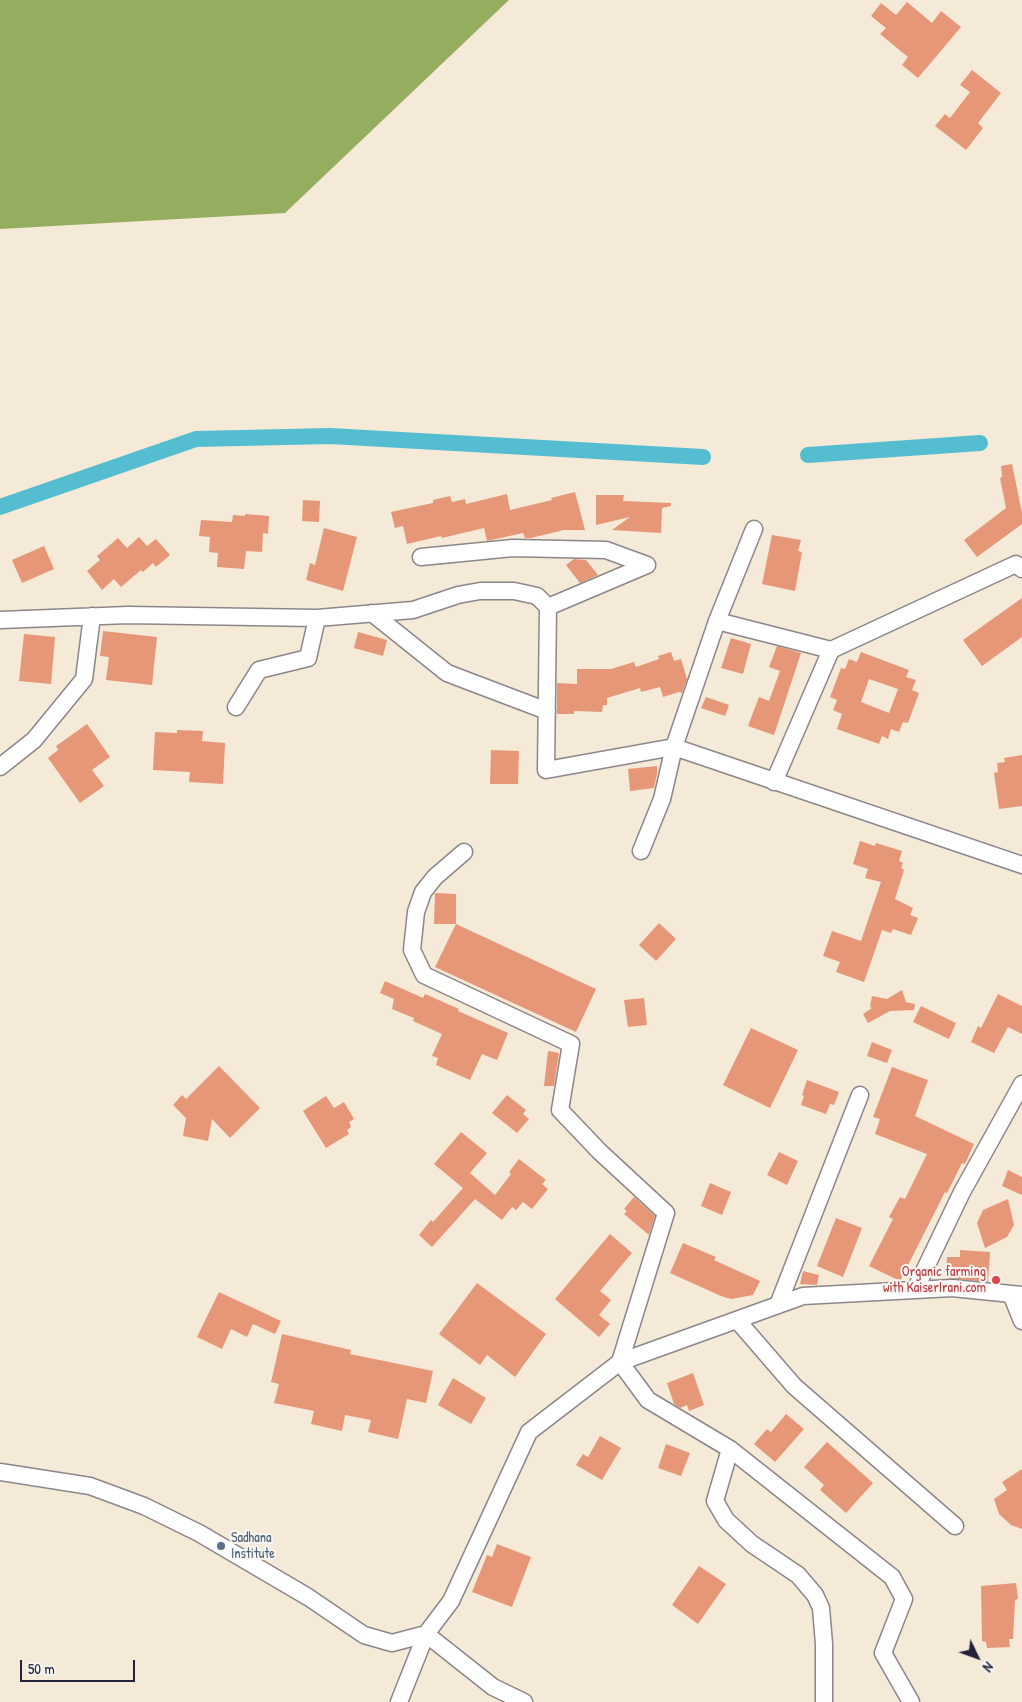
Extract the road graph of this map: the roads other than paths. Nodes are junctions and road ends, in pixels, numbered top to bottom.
1 (754, 529) dead end
2 (421, 557) dead end
3 (1022, 569) edge
4 (548, 607) junction
5 (372, 613) junction
6 (92, 616) junction
7 (317, 618) junction
8 (0, 620) edge
9 (717, 621) junction
10 (831, 650) junction
11 (236, 707) dead end
12 (547, 711) junction
13 (674, 747) junction
14 (0, 767) edge
15 (774, 782) junction
16 (641, 851) dead end
17 (464, 852) dead end
18 (1022, 865) edge
19 (1022, 1084) edge
20 (860, 1095) dead end
21 (915, 1290) junction
22 (1016, 1294) edge
23 (778, 1305) junction
24 (737, 1320) junction
25 (1022, 1321) edge
26 (620, 1362) junction
27 (730, 1449) junction
28 (0, 1472) edge
29 (954, 1526) dead end
30 (426, 1634) junction
31 (399, 1702) edge
32 (524, 1702) edge
33 (824, 1702) edge
34 (911, 1702) edge

1 - 9 street
2 - 4 street
3 - 10 street
4 - 5 street
4 - 12 street
5 - 7 street
5 - 12 street
6 - 7 street
6 - 8 street
6 - 14 street
7 - 11 street
9 - 10 street
9 - 13 street
10 - 15 street
12 - 13 street
13 - 15 street
13 - 16 street
15 - 18 street
17 - 26 street
19 - 21 street
20 - 23 street
21 - 22 street
21 - 23 street
22 - 25 street
23 - 24 street
24 - 26 street
24 - 29 street
26 - 27 street
26 - 30 street
27 - 33 street
27 - 34 street
28 - 30 street
30 - 31 street
30 - 32 street

